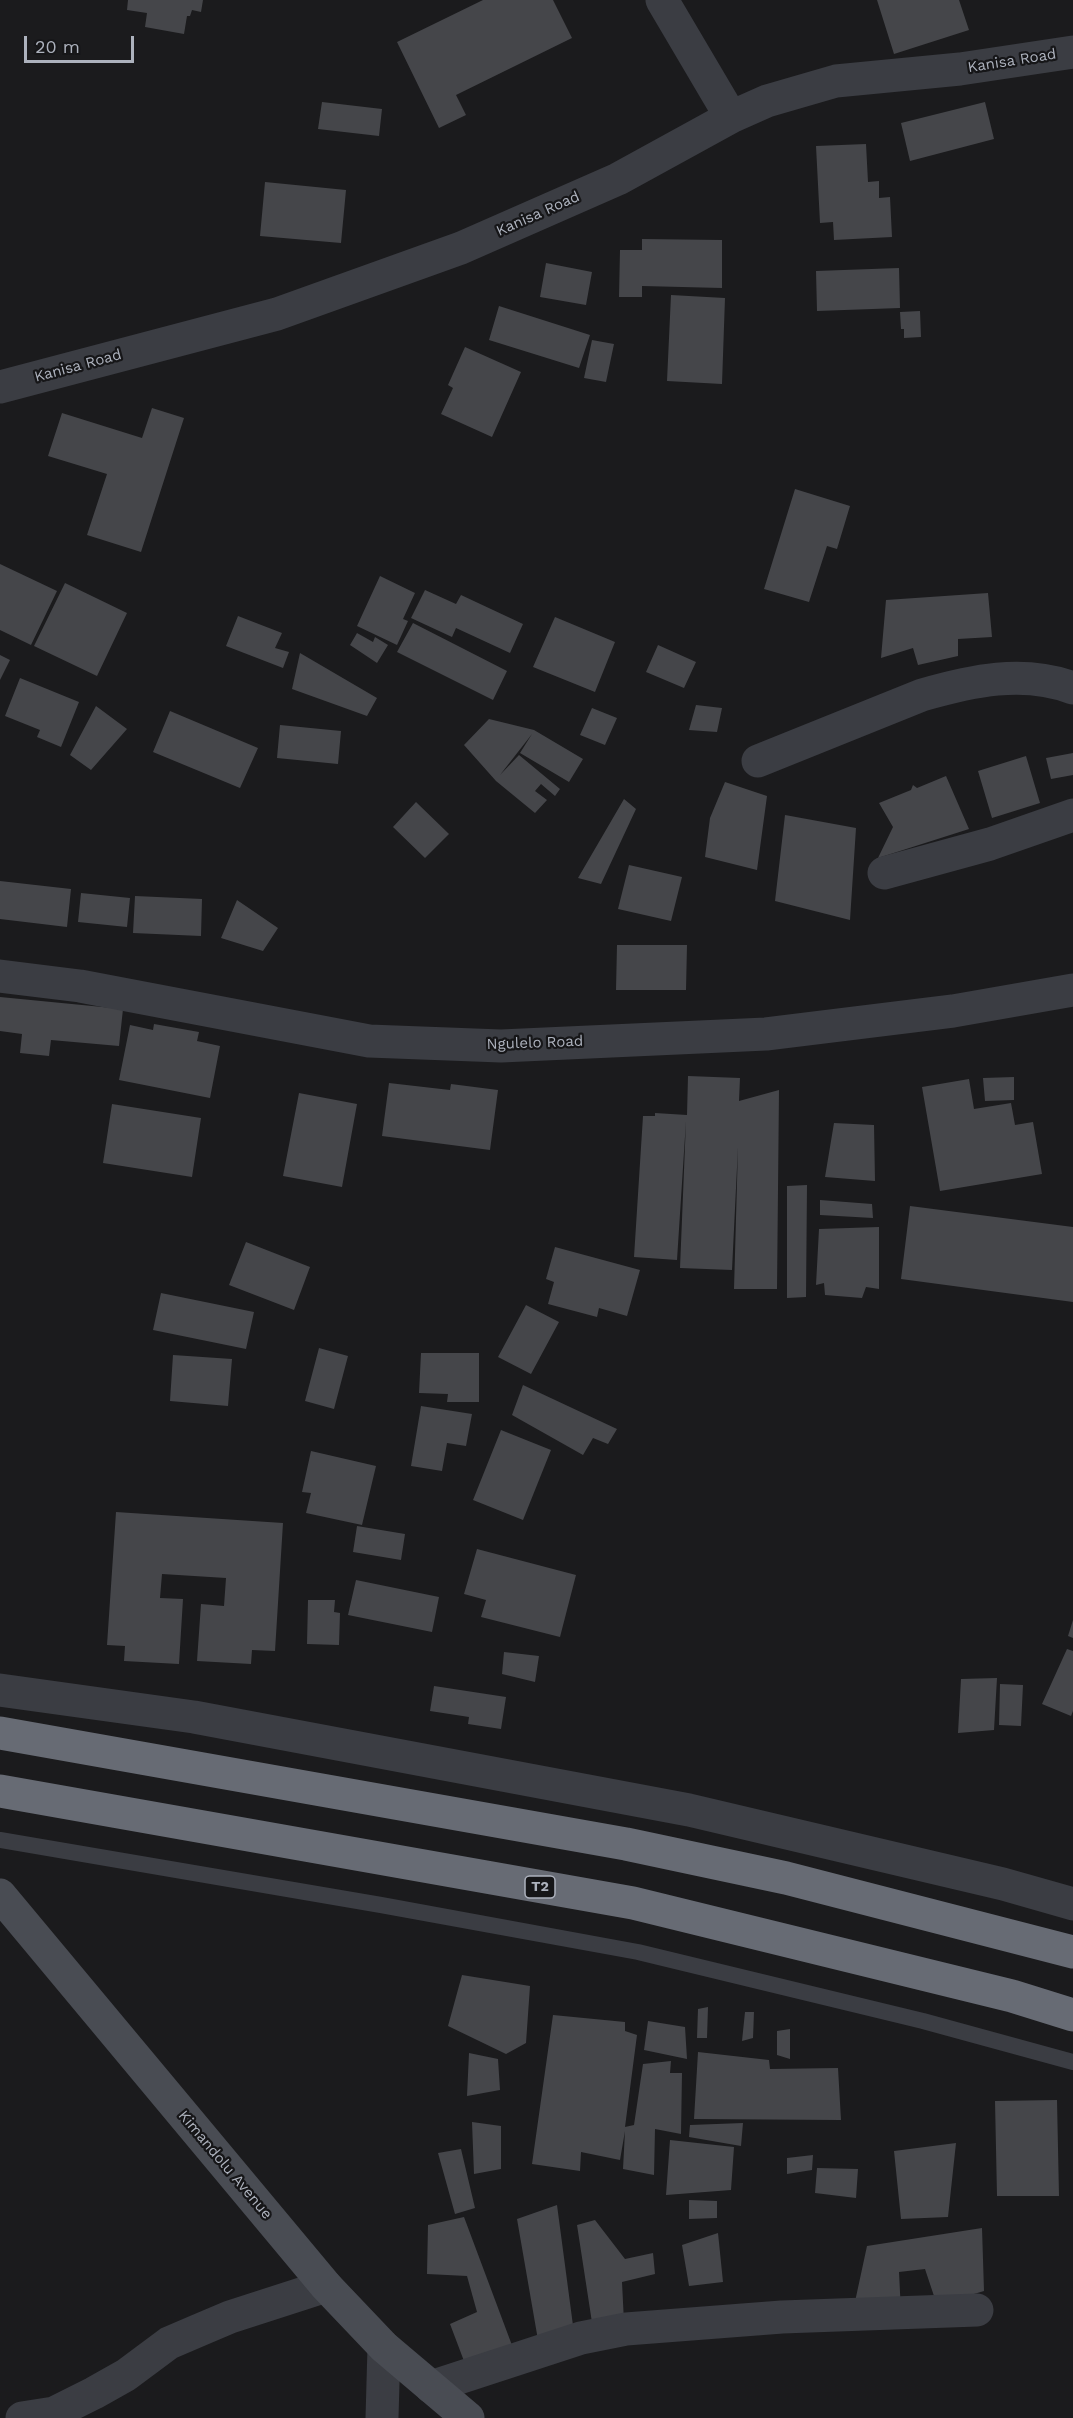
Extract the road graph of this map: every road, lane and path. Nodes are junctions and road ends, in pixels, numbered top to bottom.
1 (662, 0) edge
2 (1073, 52) edge
3 (731, 117) junction
4 (0, 387) edge
5 (1073, 688) edge
6 (758, 761) dead end
7 (1073, 815) edge
8 (884, 873) dead end
9 (0, 976) edge
10 (1073, 990) edge
11 (0, 1689) edge
12 (0, 1733) edge
13 (0, 1791) edge
14 (0, 1840) edge
15 (0, 1895) edge
16 (1073, 1904) edge
17 (1073, 1952) edge
18 (1073, 2015) edge
19 (1073, 2062) edge
20 (326, 2286) junction
21 (977, 2310) dead end
22 (384, 2347) junction
23 (431, 2387) junction
24 (22, 2418) edge
25 (382, 2418) edge
26 (468, 2418) edge

1 - 3 street
2 - 3 street, Kanisa Road
3 - 4 street, Kanisa Road
5 - 6 street
7 - 8 street
9 - 10 street, Ngulelo Road
11 - 16 street
12 - 17 highway
13 - 18 highway, T2
14 - 19 lane
15 - 20 street, Kimandolu Avenue
20 - 22 street, Kimandolu Avenue
20 - 24 street
21 - 23 street
22 - 23 street, Kimandolu Avenue
22 - 25 street
23 - 26 street, Kimandolu Avenue

